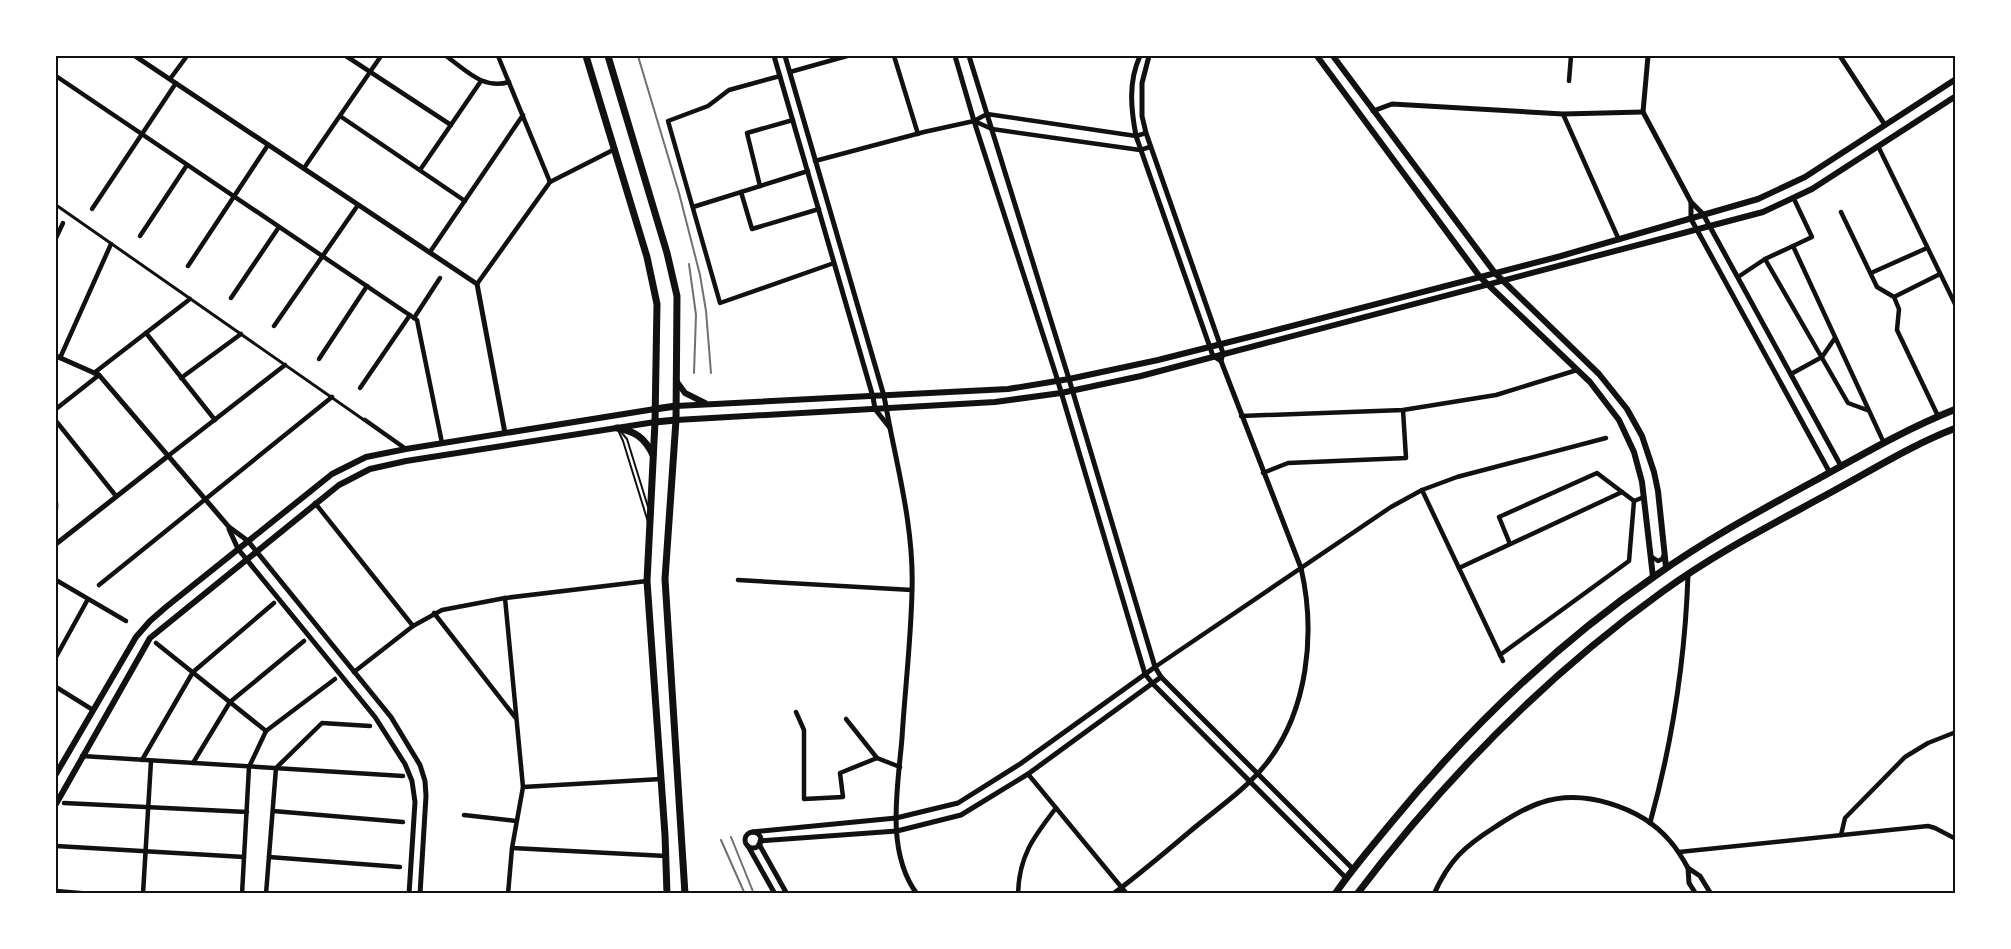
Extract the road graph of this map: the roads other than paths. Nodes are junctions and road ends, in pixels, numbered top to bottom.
1 (135, 56) edge
2 (187, 56) edge
3 (346, 56) edge
4 (381, 56) edge
5 (446, 56) edge
6 (498, 56) edge
7 (586, 56) edge
8 (608, 56) edge
9 (774, 56) edge
10 (785, 56) edge
11 (847, 56) edge
12 (894, 56) edge
13 (955, 56) edge
14 (969, 56) edge
15 (1140, 56) edge
16 (1149, 56) edge
17 (1317, 56) edge
18 (1333, 56) edge
19 (1571, 56) edge
20 (1648, 56) edge
21 (1840, 56) edge
22 (370, 71) junction
23 (790, 72) junction
24 (56, 76) edge
25 (780, 76) junction
26 (1956, 79) edge
27 (173, 81) junction
28 (481, 81) junction
29 (1569, 81) dead end
30 (509, 82) junction
31 (1956, 96) edge
32 (1373, 111) junction
33 (1643, 112) junction
34 (987, 114) junction
35 (1563, 114) junction
36 (523, 115) junction
37 (340, 116) junction
38 (1364, 118) junction
39 (793, 120) junction
40 (974, 121) junction
41 (451, 125) junction
42 (1885, 125) junction
43 (992, 129) junction
44 (1146, 133) junction
45 (142, 134) junction
46 (918, 134) junction
47 (1136, 136) junction
48 (1893, 137) junction
49 (268, 144) junction
50 (1878, 146) junction
51 (1150, 147) junction
52 (616, 149) junction
53 (1140, 150) junction
54 (815, 161) junction
55 (806, 164) junction
56 (187, 165) junction
57 (304, 168) junction
58 (420, 170) junction
59 (808, 171) junction
60 (550, 182) junction
61 (760, 186) junction
62 (741, 192) junction
63 (234, 196) junction
64 (1794, 199) junction
65 (465, 201) junction
66 (1691, 202) junction
67 (358, 205) junction
68 (56, 206) edge
69 (693, 207) junction
70 (92, 209) dead end
71 (819, 209) junction
72 (1841, 212) dead end
73 (1703, 214) junction
74 (1691, 219) junction
75 (63, 223) dead end
76 (1710, 226) junction
77 (279, 227) junction
78 (1697, 229) junction
79 (140, 236) dead end
80 (56, 238) edge
81 (1620, 240) junction
82 (111, 244) junction
83 (1793, 246) junction
84 (1927, 248) junction
85 (430, 252) junction
86 (323, 256) junction
87 (1765, 259) junction
88 (834, 263) junction
89 (188, 266) dead end
90 (1495, 273) junction
91 (1871, 273) junction
92 (1940, 274) junction
93 (1480, 277) junction
94 (1737, 277) junction
95 (440, 278) dead end
96 (1502, 280) junction
97 (477, 284) junction
98 (1487, 284) junction
99 (367, 286) junction
100 (1894, 297) junction
101 (231, 298) dead end
102 (190, 299) junction
103 (1956, 306) edge
104 (412, 316) junction
105 (274, 326) dead end
106 (146, 333) junction
107 (241, 334) junction
108 (1835, 338) junction
109 (1220, 344) junction
110 (1209, 347) junction
111 (1223, 353) junction
112 (1213, 356) junction
113 (58, 357) edge
114 (1822, 357) junction
115 (319, 359) dead end
116 (1221, 361) junction
117 (285, 365) junction
118 (1577, 370) junction
119 (96, 374) junction
120 (1791, 374) junction
121 (182, 378) junction
122 (1069, 379) junction
123 (1057, 381) junction
124 (677, 382) junction
125 (360, 388) dead end
126 (1072, 391) junction
127 (1061, 393) junction
128 (884, 396) junction
129 (873, 397) junction
130 (332, 398) junction
131 (708, 404) junction
132 (676, 406) junction
133 (56, 409) edge
134 (655, 409) junction
135 (886, 409) junction
136 (1956, 409) edge
137 (875, 410) junction
138 (1403, 410) junction
139 (1868, 410) junction
140 (1241, 416) junction
141 (1938, 416) junction
142 (215, 420) junction
143 (365, 420) joint
144 (676, 420) junction
145 (56, 421) edge
146 (655, 422) junction
147 (617, 428) junction
148 (890, 428) junction
149 (1956, 428) edge
150 (505, 433) junction
151 (1606, 438) dead end
152 (442, 443) junction
153 (1884, 443) junction
154 (406, 449) junction
155 (168, 456) junction
156 (653, 457) junction
157 (1841, 466) junction
158 (1263, 473) junction
159 (1830, 473) junction
160 (1422, 490) junction
161 (1622, 492) junction
162 (117, 496) junction
163 (1644, 497) junction
164 (204, 499) junction
165 (1634, 501) junction
166 (56, 503) edge
167 (315, 503) junction
168 (56, 509) edge
169 (651, 516) junction
170 (229, 527) junction
171 (650, 530) junction
172 (248, 541) junction
173 (56, 544) edge
174 (1510, 544) junction
175 (238, 549) junction
176 (256, 551) junction
177 (1665, 553) junction
178 (1651, 554) junction
179 (246, 558) junction
180 (1666, 567) junction
181 (1301, 568) junction
182 (1458, 568) junction
183 (1688, 575) junction
184 (1653, 577) junction
185 (56, 580) edge
186 (648, 580) junction
187 (738, 580) dead end
188 (99, 585) dead end
189 (912, 590) junction
190 (505, 598) junction
191 (88, 599) junction
192 (274, 603) dead end
193 (434, 613) junction
194 (126, 621) dead end
195 (413, 626) junction
196 (304, 641) dead end
197 (156, 643) dead end
198 (56, 657) edge
199 (1155, 668) junction
200 (193, 672) junction
201 (354, 672) junction
202 (1145, 674) junction
203 (1161, 677) junction
204 (335, 679) dead end
205 (1153, 684) junction
206 (56, 687) edge
207 (230, 702) junction
208 (93, 710) junction
209 (796, 712) dead end
210 (517, 719) junction
211 (846, 720) dead end
212 (370, 726) dead end
213 (266, 730) junction
214 (1956, 732) edge
215 (82, 756) junction
216 (877, 758) junction
217 (142, 760) junction
218 (151, 761) junction
219 (193, 763) junction
220 (249, 767) junction
221 (900, 767) junction
222 (276, 768) junction
223 (56, 774) edge
224 (1028, 774) junction
225 (1257, 774) junction
226 (403, 776) dead end
227 (661, 779) junction
228 (1250, 782) junction
229 (523, 787) junction
230 (64, 803) dead end
231 (56, 804) edge
232 (148, 807) junction
233 (1056, 808) junction
234 (273, 811) junction
235 (247, 812) junction
236 (464, 815) dead end
237 (896, 819) junction
238 (516, 821) junction
239 (403, 822) dead end
240 (1650, 823) junction
241 (897, 831) junction
242 (752, 832) junction
243 (1840, 835) junction
244 (1956, 839) edge
245 (760, 843) junction
246 (56, 846) edge
247 (748, 846) junction
248 (512, 848) junction
249 (146, 851) junction
250 (1679, 852) junction
251 (666, 856) junction
252 (244, 857) junction
253 (269, 857) junction
254 (400, 867) dead end
255 (1688, 868) junction
256 (1353, 869) junction
257 (1346, 878) junction
258 (1122, 887) junction
259 (56, 891) edge
260 (92, 894) edge
261 (143, 894) edge
262 (242, 894) edge
263 (266, 894) edge
264 (409, 894) edge
265 (420, 894) edge
266 (508, 894) edge
267 (667, 894) edge
268 (685, 894) edge
269 (775, 894) edge
270 (787, 894) edge
271 (917, 894) edge
272 (1018, 894) edge
273 (1113, 894) edge
274 (1127, 894) edge
275 (1335, 894) edge
276 (1356, 894) edge
277 (1434, 894) edge
278 (1696, 894) edge
279 (1711, 894) edge

1 - 27 street
2 - 27 street
3 - 22 street
4 - 22 street
5 - 28 street
6 - 30 street
7 - 52 main road
8 - 124 main road
9 - 25 street
10 - 23 street
11 - 23 street
12 - 46 street
13 - 40 street
14 - 34 street
15 - 47 street
16 - 44 street
17 - 38 main road
18 - 32 main road
19 - 29 street
20 - 33 street
21 - 42 street
22 - 37 street
22 - 41 street
23 - 54 street
24 - 45 street
25 - 39 street
25 - 69 street
26 - 42 main road
27 - 45 street
27 - 49 street
28 - 30 street
28 - 41 street
30 - 36 street
31 - 48 main road
32 - 35 street
32 - 38 main road
32 - 90 main road
33 - 35 street
33 - 66 street
34 - 40 street
34 - 43 street
34 - 47 street
35 - 81 street
36 - 60 street
36 - 65 street
37 - 57 street
37 - 58 street
38 - 93 main road
39 - 55 street
39 - 61 street
40 - 43 street
40 - 46 street
40 - 123 street
41 - 58 street
42 - 48 main road
42 - 73 main road
43 - 53 street
43 - 122 street
44 - 47 street
44 - 51 street
45 - 56 street
45 - 70 street
46 - 54 street
47 - 53 street
48 - 50 main road
49 - 57 street
49 - 63 street
50 - 64 main road
50 - 84 street
51 - 53 street
51 - 109 street
52 - 60 street
52 - 134 main road
53 - 110 street
54 - 55 street
54 - 128 street
55 - 59 street
56 - 63 street
56 - 79 street
57 - 67 street
58 - 65 street
59 - 61 street
59 - 71 street
60 - 97 street
61 - 62 street
62 - 69 street
62 - 71 street
63 - 77 street
63 - 89 street
64 - 76 main road
64 - 83 street
65 - 85 street
66 - 73 street
66 - 74 street
67 - 85 street
67 - 86 street
68 - 82 street
69 - 88 street
71 - 88 street
72 - 91 street
73 - 74 main road
73 - 76 street
74 - 78 street
74 - 81 main road
75 - 80 street
76 - 78 main road
76 - 94 street
77 - 86 street
77 - 101 street
78 - 96 main road
78 - 159 street
81 - 90 main road
82 - 102 street
82 - 113 street
83 - 87 street
83 - 108 street
84 - 91 street
84 - 92 street
85 - 97 street
86 - 99 street
86 - 105 street
87 - 94 street
87 - 114 street
88 - 129 street
90 - 93 main road
90 - 96 main road
91 - 100 street
92 - 100 street
92 - 103 street
93 - 98 main road
93 - 109 main road
94 - 120 street
95 - 104 street
96 - 98 main road
96 - 177 main road
97 - 150 street
98 - 111 main road
98 - 118 main road
99 - 104 street
99 - 115 street
100 - 141 street
102 - 106 street
102 - 107 street
104 - 125 street
104 - 152 street
106 - 119 street
106 - 121 street
107 - 117 street
107 - 121 street
108 - 114 street
108 - 139 street
109 - 110 main road
109 - 111 street
110 - 112 street
110 - 122 main road
111 - 112 main road
111 - 116 street
112 - 116 street
112 - 126 main road
113 - 119 street
114 - 120 street
114 - 139 street
116 - 140 street
117 - 130 street
117 - 142 street
118 - 138 street
118 - 163 main road
119 - 133 street
119 - 155 street
120 - 157 street
121 - 142 street
122 - 123 main road
122 - 126 street
123 - 127 street
123 - 128 main road
124 - 131 main road
124 - 132 main road
126 - 127 main road
126 - 199 street
127 - 135 main road
127 - 202 street
128 - 129 main road
128 - 135 street
129 - 131 main road
129 - 137 street
130 - 143 street
130 - 164 street
131 - 132 main road
132 - 134 main road
132 - 144 main road
134 - 146 main road
134 - 150 main road
135 - 137 main road
135 - 148 street
136 - 141 main road
137 - 144 main road
137 - 148 street
138 - 140 street
138 - 158 street
139 - 153 street
140 - 158 street
141 - 153 main road
142 - 155 street
143 - 154 street
144 - 146 main road
144 - 268 main road
145 - 162 street
146 - 147 main road
146 - 156 main road
147 - 156 main road
147 - 167 main road
147 - 169 lane
147 - 171 lane
148 - 189 street
149 - 183 main road
150 - 152 main road
151 - 160 street
152 - 154 main road
153 - 157 main road
154 - 172 main road
155 - 162 street
155 - 164 street
156 - 169 main road
157 - 159 main road
158 - 181 street
159 - 180 main road
160 - 181 street
160 - 182 street
161 - 165 street
161 - 174 street
161 - 174 street
162 - 173 street
163 - 165 street
163 - 178 main road
164 - 170 street
164 - 188 street
165 - 182 street
166 - 168 street
167 - 176 main road
167 - 195 street
169 - 171 main road
170 - 172 street
170 - 175 street
171 - 186 main road
172 - 175 main road
172 - 176 street
174 - 182 street
175 - 179 street
175 - 208 main road
176 - 179 main road
176 - 201 street
177 - 178 street
177 - 180 main road
178 - 184 main road
179 - 215 main road
179 - 264 street
180 - 184 main road
181 - 199 street
181 - 225 street
183 - 240 street
183 - 276 main road
184 - 256 main road
185 - 191 street
186 - 190 street
186 - 227 main road
187 - 189 street
189 - 221 street
190 - 193 street
190 - 210 street
191 - 194 street
191 - 198 street
192 - 200 street
193 - 195 street
193 - 210 street
195 - 201 street
196 - 207 street
197 - 200 street
199 - 202 street
199 - 203 street
200 - 207 street
200 - 217 street
201 - 265 street
202 - 205 street
202 - 237 street
203 - 205 street
203 - 225 street
204 - 213 street
205 - 224 street
205 - 228 street
206 - 208 street
207 - 213 street
207 - 219 street
208 - 223 main road
209 - 216 street
210 - 229 street
211 - 216 street
212 - 222 street
213 - 220 street
214 - 243 street
215 - 217 street
215 - 231 main road
216 - 221 street
217 - 218 street
218 - 219 street
218 - 232 street
219 - 220 street
220 - 222 street
220 - 235 street
221 - 237 street
222 - 226 street
222 - 234 street
224 - 233 street
224 - 241 street
225 - 228 street
225 - 256 street
227 - 229 street
227 - 251 main road
228 - 257 street
228 - 258 street
229 - 238 street
230 - 232 street
232 - 235 street
232 - 249 street
233 - 258 street
233 - 272 street
234 - 239 street
234 - 253 street
235 - 252 street
236 - 238 street
237 - 241 street
237 - 242 street
238 - 248 street
240 - 250 street
240 - 277 street
241 - 245 street
241 - 271 street
242 - 245 street
242 - 247 street
243 - 244 street
243 - 250 street
245 - 247 street
245 - 270 street
246 - 249 street
247 - 269 street
248 - 251 street
248 - 266 street
249 - 252 street
249 - 261 street
250 - 255 street
251 - 267 main road
252 - 262 street
253 - 254 street
253 - 263 street
255 - 278 street
255 - 279 street
256 - 257 main road
257 - 275 main road
258 - 273 street
258 - 274 street
259 - 260 street

